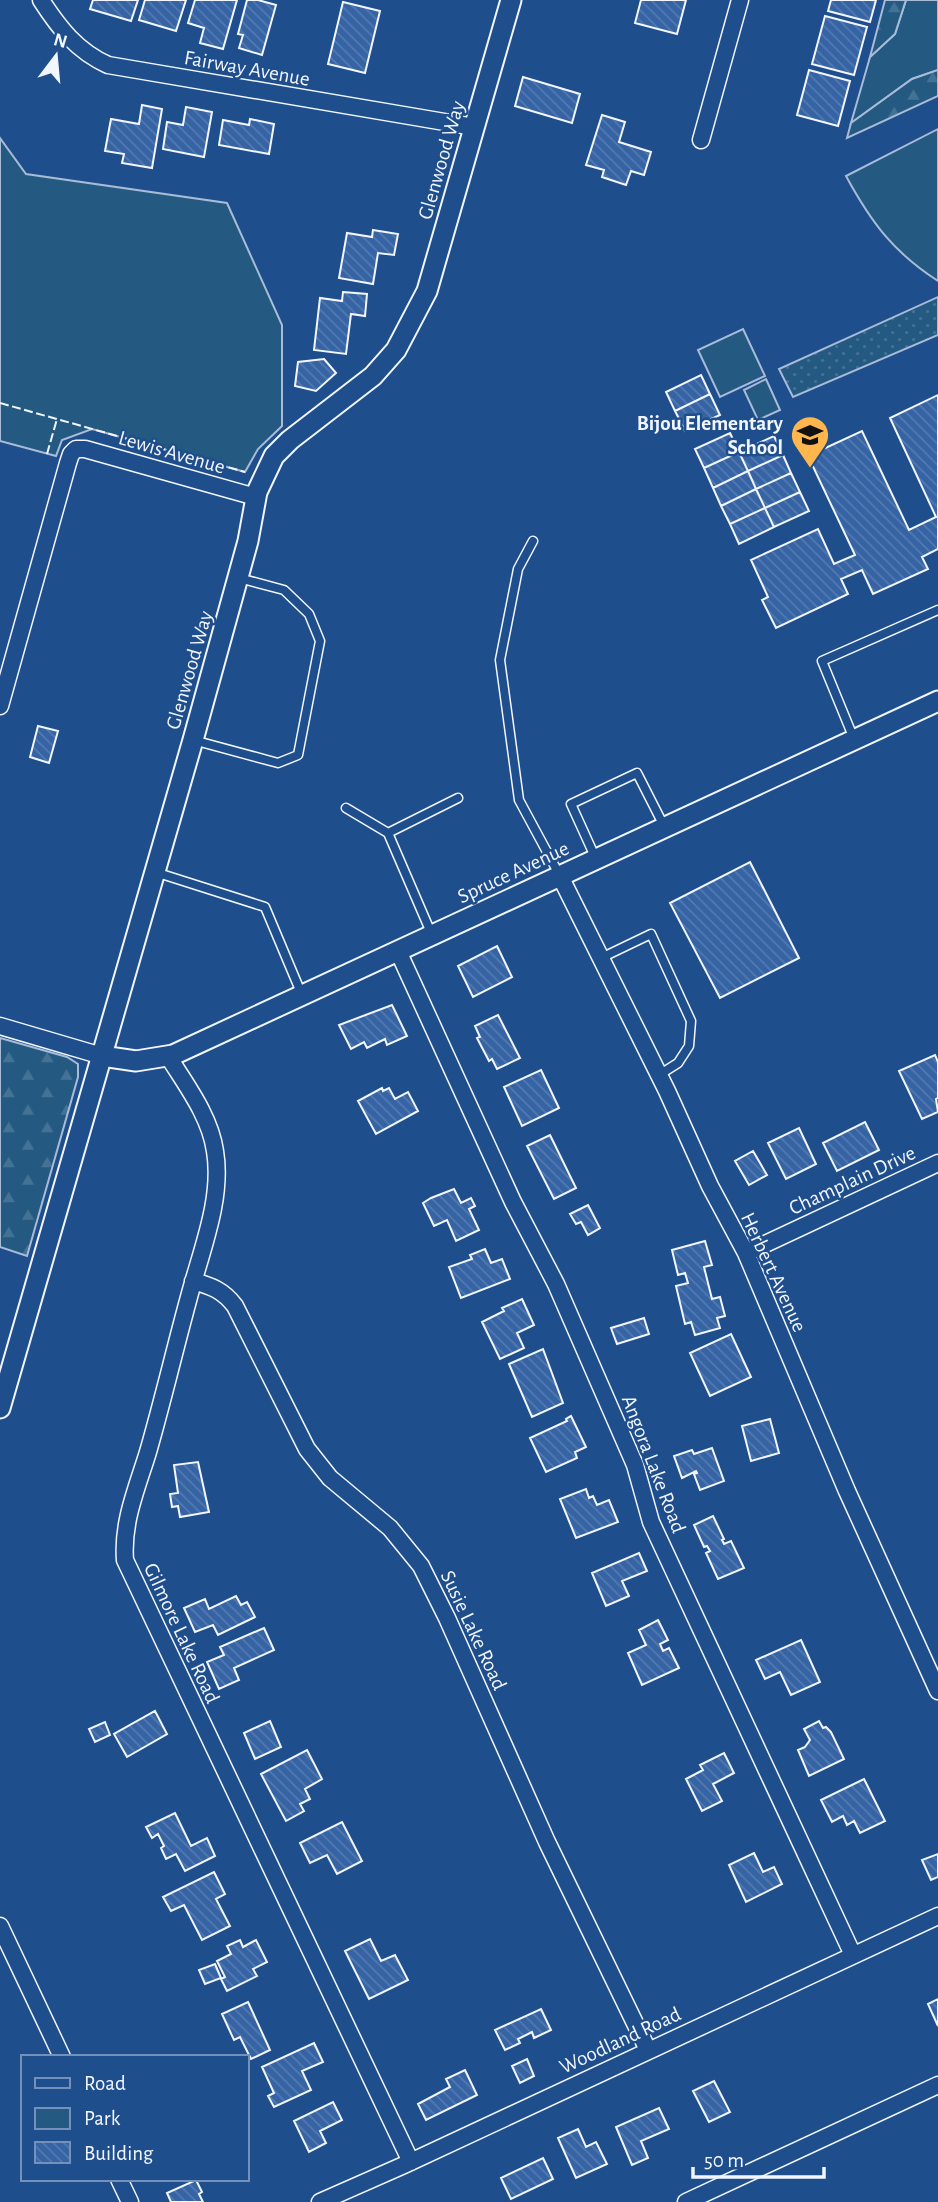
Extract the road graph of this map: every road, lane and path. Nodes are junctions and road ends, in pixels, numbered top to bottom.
1 (41, 0) edge
2 (511, 0) edge
3 (740, 0) edge
4 (474, 127) junction
5 (701, 140) dead end
6 (256, 497) junction
7 (533, 541) dead end
8 (238, 578) junction
9 (938, 610) edge
10 (938, 701) edge
11 (0, 706) edge
12 (193, 740) junction
13 (854, 740) junction
14 (458, 798) dead end
15 (346, 808) dead end
16 (665, 828) junction
17 (388, 833) junction
18 (597, 859) junction
19 (155, 872) junction
20 (560, 876) junction
21 (432, 935) junction
22 (398, 951) junction
23 (601, 958) junction
24 (302, 995) junction
25 (0, 1026) edge
26 (102, 1056) junction
27 (168, 1056) junction
28 (659, 1075) junction
29 (938, 1163) edge
30 (746, 1253) junction
31 (193, 1281) junction
32 (0, 1408) edge
33 (938, 1691) edge
34 (938, 1916) edge
35 (0, 1926) edge
36 (853, 1955) junction
37 (648, 2050) junction
38 (61, 2055) edge
39 (938, 2085) edge
40 (411, 2162) junction
41 (120, 2181) edge
42 (130, 2202) edge
43 (320, 2202) edge
44 (686, 2202) edge

1 - 4 street, Fairway Avenue
2 - 4 street, Glenwood Way
3 - 5 street
4 - 6 street, Glenwood Way
6 - 8 street, Glenwood Way
6 - 11 street, Lewis Avenue
7 - 20 lane
8 - 12 street, Glenwood Way
8 - 12 lane
9 - 13 lane
10 - 13 street, Spruce Avenue
12 - 19 street, Glenwood Way
13 - 16 street, Spruce Avenue
14 - 17 lane
15 - 17 lane
16 - 18 street, Spruce Avenue
16 - 18 lane
17 - 21 lane
18 - 20 street, Spruce Avenue
19 - 24 lane
19 - 26 street, Glenwood Way
20 - 21 street, Spruce Avenue
20 - 23 street, Herbert Avenue
21 - 22 street, Spruce Avenue
22 - 24 street, Spruce Avenue
22 - 36 street, Angora Lake Road
23 - 28 street, Herbert Avenue
23 - 28 lane
24 - 27 street, Spruce Avenue
25 - 26 street
26 - 27 street, Spruce Avenue
26 - 32 street, Glenwood Way
27 - 31 street, Gilmore Lake Road
28 - 30 street, Herbert Avenue
29 - 30 street, Champlain Drive
30 - 33 street, Herbert Avenue
31 - 37 street, Susie Lake Road
31 - 40 street, Gilmore Lake Road
34 - 36 street, Woodland Road
35 - 38 street
36 - 37 street, Woodland Road
37 - 40 street, Woodland Road
39 - 44 street
40 - 43 street, Woodland Road
41 - 42 street

